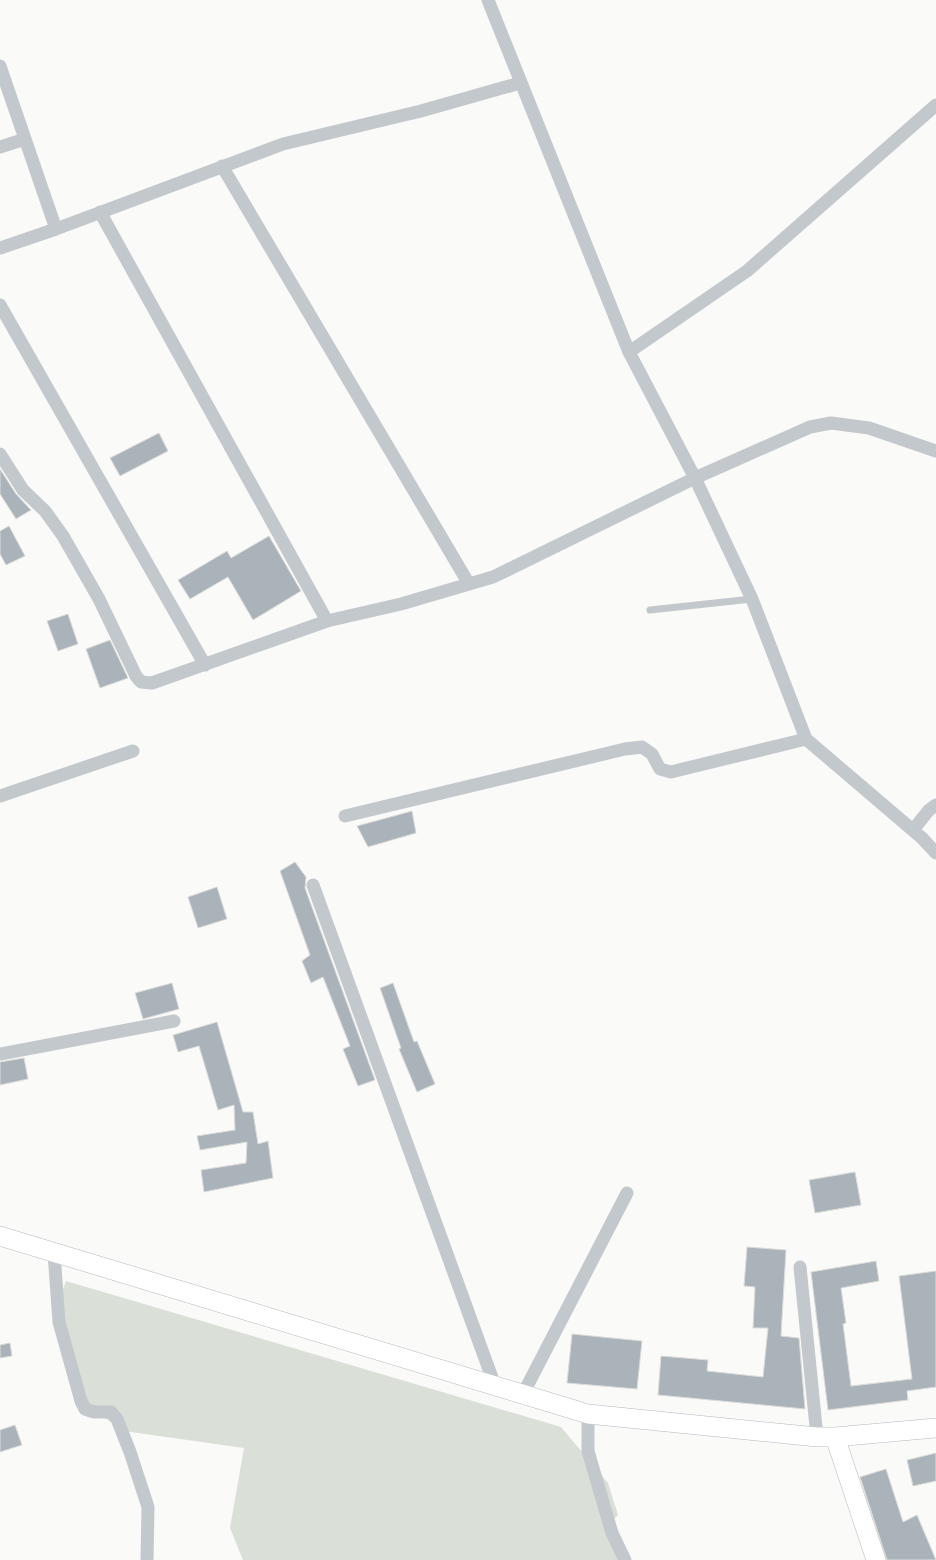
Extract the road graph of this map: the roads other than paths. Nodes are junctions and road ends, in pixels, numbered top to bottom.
1 (488, 0) edge
2 (0, 66) edge
3 (520, 83) junction
4 (936, 105) edge
5 (25, 139) junction
6 (0, 147) edge
7 (222, 166) junction
8 (100, 212) junction
9 (56, 229) junction
10 (0, 248) edge
11 (0, 305) edge
12 (629, 352) junction
13 (936, 451) edge
14 (0, 454) edge
15 (695, 478) junction
16 (469, 584) junction
17 (752, 598) junction
18 (650, 610) dead end
19 (327, 621) junction
20 (205, 665) junction
21 (806, 739) junction
22 (133, 751) dead end
23 (0, 796) edge
24 (936, 805) edge
25 (345, 816) dead end
26 (913, 830) junction
27 (936, 853) edge
28 (313, 885) dead end
29 (174, 1021) dead end
30 (0, 1054) edge
31 (627, 1194) dead end
32 (0, 1236) edge
33 (54, 1253) junction
34 (800, 1267) dead end
35 (495, 1386) junction
36 (523, 1394) junction
37 (588, 1414) junction
38 (936, 1428) edge
39 (826, 1437) junction
40 (148, 1560) edge
41 (625, 1560) edge
42 (876, 1560) edge

1 - 3 street
2 - 5 street
3 - 7 street
3 - 12 street
4 - 12 street
5 - 6 street
5 - 9 street
7 - 8 street
7 - 16 street
8 - 9 street
8 - 19 street
9 - 10 street
11 - 20 street
12 - 15 street
13 - 15 street
14 - 20 street
15 - 16 street
15 - 17 street
16 - 19 street
17 - 18 lane
17 - 21 street
19 - 20 street
21 - 25 street
21 - 26 street
22 - 23 street
24 - 26 street
26 - 27 street
28 - 35 street
29 - 30 street
31 - 36 street
32 - 33 street
33 - 35 street
33 - 40 street
34 - 39 street
35 - 36 street
36 - 37 street
37 - 39 street
37 - 41 street
38 - 39 street
39 - 42 street

